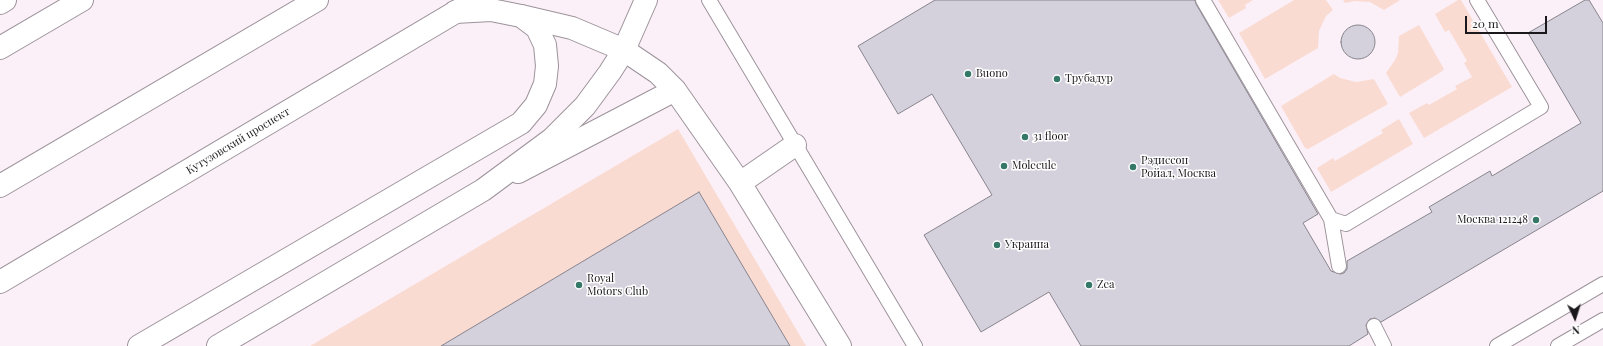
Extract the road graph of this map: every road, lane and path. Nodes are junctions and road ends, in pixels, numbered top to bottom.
1 (5, 0) edge
2 (82, 0) edge
3 (317, 0) edge
4 (476, 0) edge
5 (646, 0) edge
6 (709, 0) edge
7 (1203, 0) edge
8 (1477, 0) edge
9 (0, 3) edge
10 (455, 12) junction
11 (520, 16) junction
12 (0, 48) edge
13 (624, 50) junction
14 (675, 90) junction
15 (795, 145) junction
16 (740, 183) junction
17 (0, 186) edge
18 (484, 190) junction
19 (1331, 219) junction
20 (1339, 266) dead end
21 (0, 282) edge
22 (1603, 284) edge
23 (1603, 320) edge
24 (1374, 326) dead end
25 (139, 346) edge
26 (218, 346) edge
27 (840, 346) edge
28 (915, 346) edge
29 (1384, 346) edge
30 (1497, 346) edge
31 (1558, 346) edge

1 - 9 main road
2 - 12 main road
3 - 17 main road
4 - 10 main road, Кутузовский проспект
5 - 13 main road
6 - 15 lane
7 - 19 lane
8 - 19 lane
10 - 11 main road
10 - 21 main road, Кутузовский проспект
11 - 13 main road
11 - 25 main road
13 - 14 main road
13 - 18 main road
14 - 16 main road
14 - 18 main road
15 - 16 main road
15 - 28 lane
16 - 27 main road
18 - 26 main road
19 - 20 lane
22 - 30 lane
23 - 31 lane
24 - 29 lane

